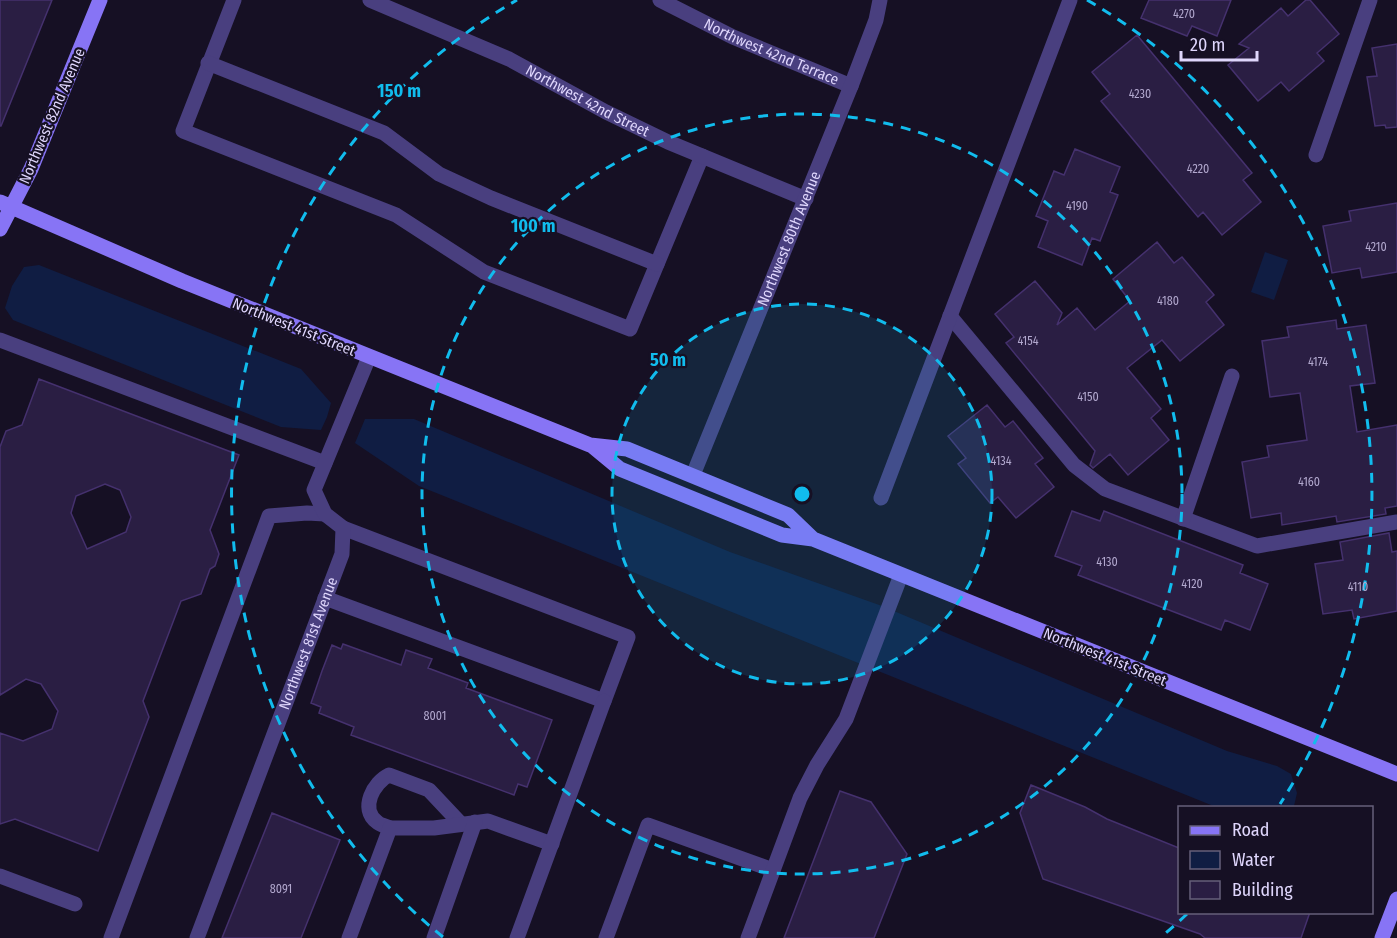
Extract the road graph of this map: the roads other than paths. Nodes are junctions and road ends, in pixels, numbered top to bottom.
1 (100, 0) edge
2 (234, 0) edge
3 (370, 0) edge
4 (660, 0) edge
5 (879, 0) edge
6 (1070, 0) edge
7 (1370, 0) edge
8 (208, 63) junction
9 (851, 86) junction
10 (1316, 155) dead end
11 (702, 156) junction
12 (807, 199) junction
13 (6, 205) edge
14 (0, 229) edge
15 (657, 264) junction
16 (950, 316) junction
17 (0, 340) edge
18 (369, 357) junction
19 (1232, 376) dead end
20 (590, 445) junction
21 (325, 463) junction
22 (693, 475) junction
23 (881, 498) dead end
24 (325, 514) junction
25 (1182, 519) junction
26 (1397, 522) edge
27 (344, 528) junction
28 (813, 539) junction
29 (901, 575) junction
30 (325, 598) junction
31 (604, 701) junction
32 (1397, 774) edge
33 (468, 823) junction
34 (390, 828) junction
35 (552, 844) junction
36 (773, 870) junction
37 (0, 876) edge
38 (1397, 899) edge
39 (75, 904) dead end
40 (1388, 933) edge
41 (111, 938) edge
42 (197, 938) edge
43 (349, 938) edge
44 (434, 938) edge
45 (517, 938) edge
46 (606, 938) edge
47 (748, 938) edge

1 - 13 street, Northwest 82nd Avenue
2 - 8 street
3 - 11 street, Northwest 42nd Street
4 - 9 street, Northwest 42nd Terrace
5 - 9 street, Northwest 80th Avenue
6 - 16 street
7 - 10 street
8 - 15 street
8 - 15 street
9 - 12 street, Northwest 80th Avenue
11 - 12 street, Northwest 42nd Street
11 - 15 street
12 - 22 street, Northwest 80th Avenue
13 - 14 street, Northwest 82nd Avenue
13 - 18 street, Northwest 41st Street
16 - 23 street
16 - 25 street
17 - 21 street
18 - 20 street, Northwest 41st Street
18 - 21 street
19 - 25 street
20 - 22 street, Northwest 41st Street
20 - 28 street, Northwest 41st Street
21 - 24 street
22 - 28 street, Northwest 41st Street
24 - 27 street
24 - 41 street
25 - 26 street
27 - 30 street, Northwest 81st Avenue
27 - 31 street
28 - 29 street, Northwest 41st Street
29 - 32 street, Northwest 41st Street
29 - 36 street
30 - 31 street
30 - 42 street, Northwest 81st Avenue
31 - 35 street
33 - 34 street
33 - 34 street
33 - 35 street
33 - 44 street
34 - 43 street
35 - 45 street
36 - 46 street
36 - 47 street
37 - 39 street
38 - 40 street

